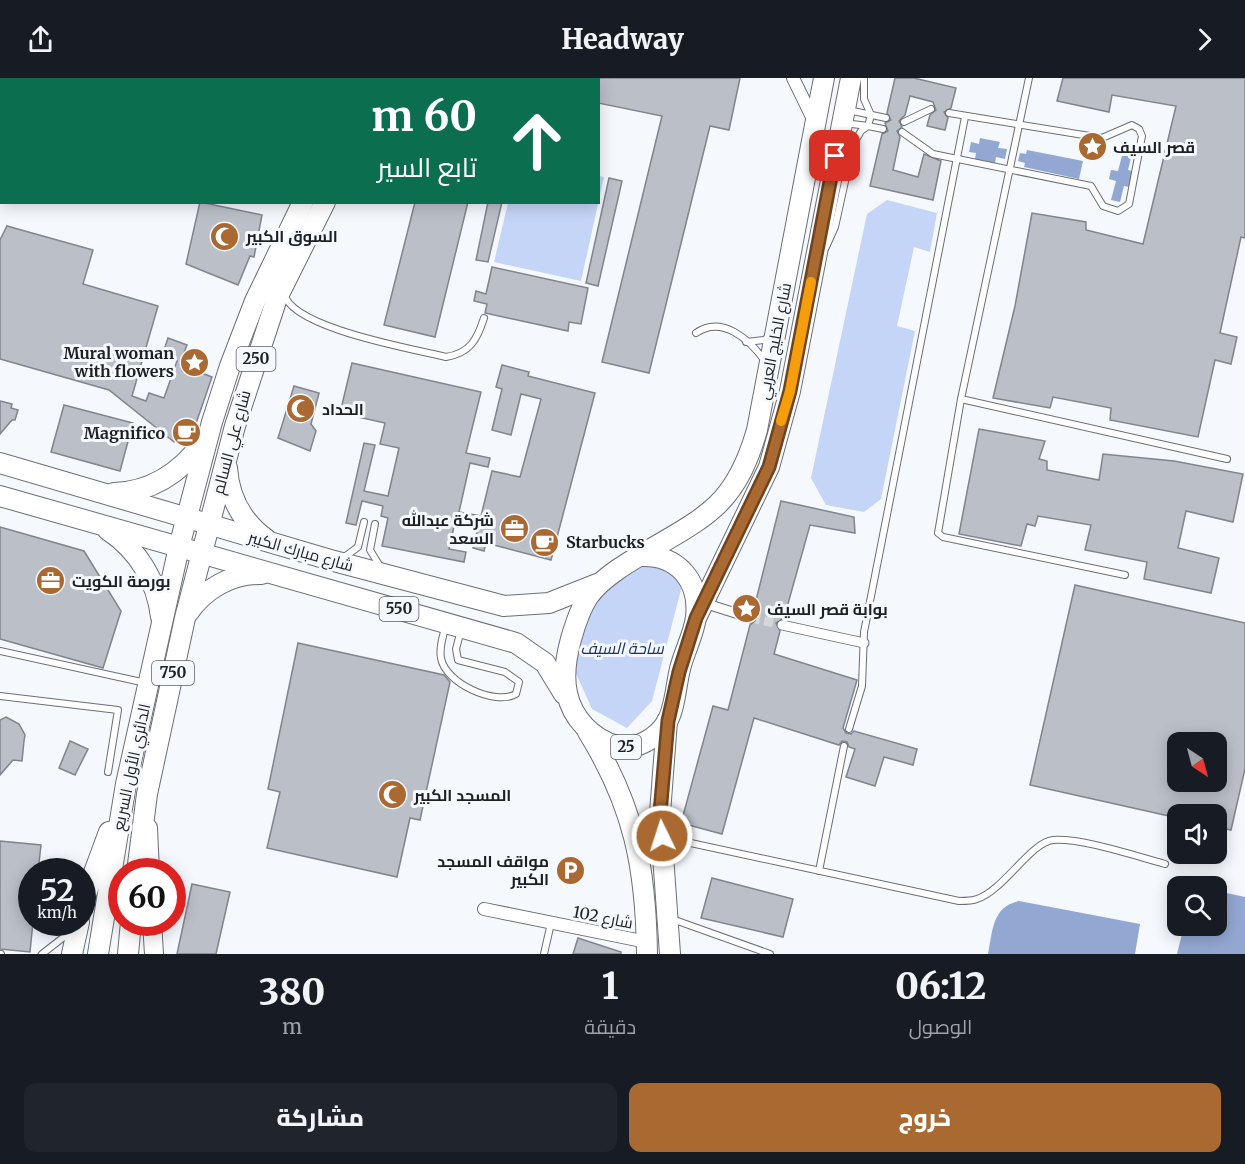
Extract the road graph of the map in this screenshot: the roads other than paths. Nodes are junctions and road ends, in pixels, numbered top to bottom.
1 (793, 78) edge
2 (824, 78) edge
3 (851, 78) edge
4 (864, 78) edge
5 (1029, 78) edge
6 (931, 109) dead end
7 (950, 113) dead end
8 (871, 115) junction
9 (843, 116) junction
10 (964, 117) junction
11 (886, 118) dead end
12 (904, 122) dead end
13 (815, 124) junction
14 (1018, 125) junction
15 (868, 126) junction
16 (883, 129) dead end
17 (902, 132) dead end
18 (955, 160) junction
19 (1008, 170) junction
20 (302, 204) edge
21 (324, 204) edge
22 (811, 280) junction
23 (284, 284) junction
24 (484, 318) dead end
25 (776, 332) junction
26 (696, 333) dead end
27 (746, 342) junction
28 (769, 366) junction
29 (961, 399) junction
30 (212, 422) junction
31 (230, 446) junction
32 (1227, 459) dead end
33 (0, 463) edge
34 (105, 493) junction
35 (0, 496) edge
36 (186, 518) junction
37 (364, 522) dead end
38 (98, 523) junction
39 (375, 524) dead end
40 (208, 525) junction
41 (271, 542) junction
42 (179, 547) junction
43 (201, 553) junction
44 (642, 556) junction
45 (334, 561) junction
46 (272, 575) junction
47 (1125, 575) dead end
48 (393, 578) junction
49 (602, 581) junction
50 (431, 588) junction
51 (387, 605) junction
52 (700, 610) junction
53 (185, 618) junction
54 (752, 618) tunnel mouth
55 (454, 624) junction
56 (782, 625) tunnel mouth
57 (162, 626) junction
58 (864, 643) junction
59 (0, 651) edge
60 (149, 684) junction
61 (0, 696) edge
62 (569, 704) junction
63 (668, 721) junction
64 (849, 729) dead end
65 (587, 730) junction
66 (844, 746) dead end
67 (108, 772) dead end
68 (126, 784) junction
69 (147, 794) junction
70 (662, 836) junction
71 (139, 858) edge
72 (149, 858) edge
73 (1166, 864) dead end
74 (96, 866) edge
75 (819, 871) junction
76 (484, 909) dead end
77 (669, 917) junction
78 (551, 923) junction
79 (66, 936) edge
80 (75, 936) edge
81 (130, 936) edge
82 (153, 936) edge
83 (647, 948) edge
84 (42, 954) edge
85 (72, 954) edge
86 (98, 954) edge
87 (128, 954) edge
88 (154, 954) edge
89 (544, 954) edge
90 (670, 954) edge
91 (770, 954) edge

1 - 13 street
2 - 13 main road, شارع الخليج العربي / 25
3 - 9 main road, شارع الخليج العربي / 25
4 - 8 lane
5 - 14 lane
6 - 12 lane
7 - 10 lane
8 - 9 lane
8 - 11 lane
8 - 15 lane
9 - 15 lane
9 - 22 main road, شارع الخليج العربي / 25
10 - 14 lane
10 - 18 lane
13 - 25 main road, شارع الخليج العربي / 25
14 - 19 lane
14 - 19 lane
15 - 16 lane
15 - 22 lane
17 - 18 lane
18 - 19 lane
18 - 58 lane
19 - 29 lane
20 - 30 main road, شارع علي السالم / 250
21 - 23 main road, شارع علي السالم / 250
22 - 52 main road, شارع الخليج العربي / 25
23 - 24 lane
23 - 31 main road, شارع علي السالم / 250
25 - 27 lane
25 - 28 main road, شارع الخليج العربي / 25
26 - 27 lane
27 - 28 lane
28 - 44 main road, شارع الخليج العربي / 25
29 - 32 lane
29 - 47 lane
30 - 34 main road
30 - 36 main road, شارع علي السالم / 250
31 - 40 main road, شارع علي السالم / 250
31 - 41 main road
33 - 34 main road, شارع مبارك الكبير / 550
34 - 36 main road, شارع مبارك الكبير / 550
35 - 38 main road, شارع مبارك الكبير / 550
36 - 40 main road, شارع مبارك الكبير / 550
36 - 42 main road, شارع علي السالم / 250
37 - 45 lane
38 - 42 main road, شارع مبارك الكبير / 550
38 - 57 main road
39 - 48 lane
40 - 41 main road, شارع مبارك الكبير / 550
40 - 43 main road, شارع علي السالم / 250
41 - 45 main road, شارع مبارك الكبير / 550
42 - 43 main road, شارع مبارك الكبير / 550
42 - 57 main road, الدائري الأول السريع / 750
43 - 46 main road, شارع مبارك الكبير / 550
43 - 53 main road, الدائري الأول السريع / 750
44 - 49 main road, 25
44 - 52 main road, 25
45 - 48 main road, شارع مبارك الكبير / 550
46 - 51 main road, شارع مبارك الكبير / 550
46 - 53 main road
48 - 50 main road, شارع مبارك الكبير / 550
49 - 50 main road, شارع مبارك الكبير / 550
49 - 62 main road, 25
50 - 51 main road
51 - 55 main road, شارع مبارك الكبير / 550
52 - 54 street
52 - 63 main road, 25
53 - 69 main road, الدائري الأول السريع / 750
55 - 55 lane
55 - 62 main road, شارع مبارك الكبير / 550
56 - 58 street
57 - 60 main road, الدائري الأول السريع / 750
58 - 64 lane
59 - 60 lane
60 - 68 main road, الدائري الأول السريع / 750
61 - 67 lane
62 - 65 main road, 25
63 - 65 main road, 25
63 - 70 main road, 25
65 - 83 main road, 25
66 - 75 lane
68 - 74 main road
68 - 86 main road, الدائري الأول السريع
69 - 71 main road, الدائري الأول السريع
69 - 72 main road, الدائري الأول السريع / 750
70 - 75 lane
70 - 77 main road, 25
73 - 75 lane
76 - 78 street, شارع 102
77 - 90 main road, 25
77 - 91 lane
78 - 83 street, شارع 102
78 - 89 lane, شارع 102
79 - 84 lane
80 - 85 main road
81 - 87 main road
82 - 88 main road

